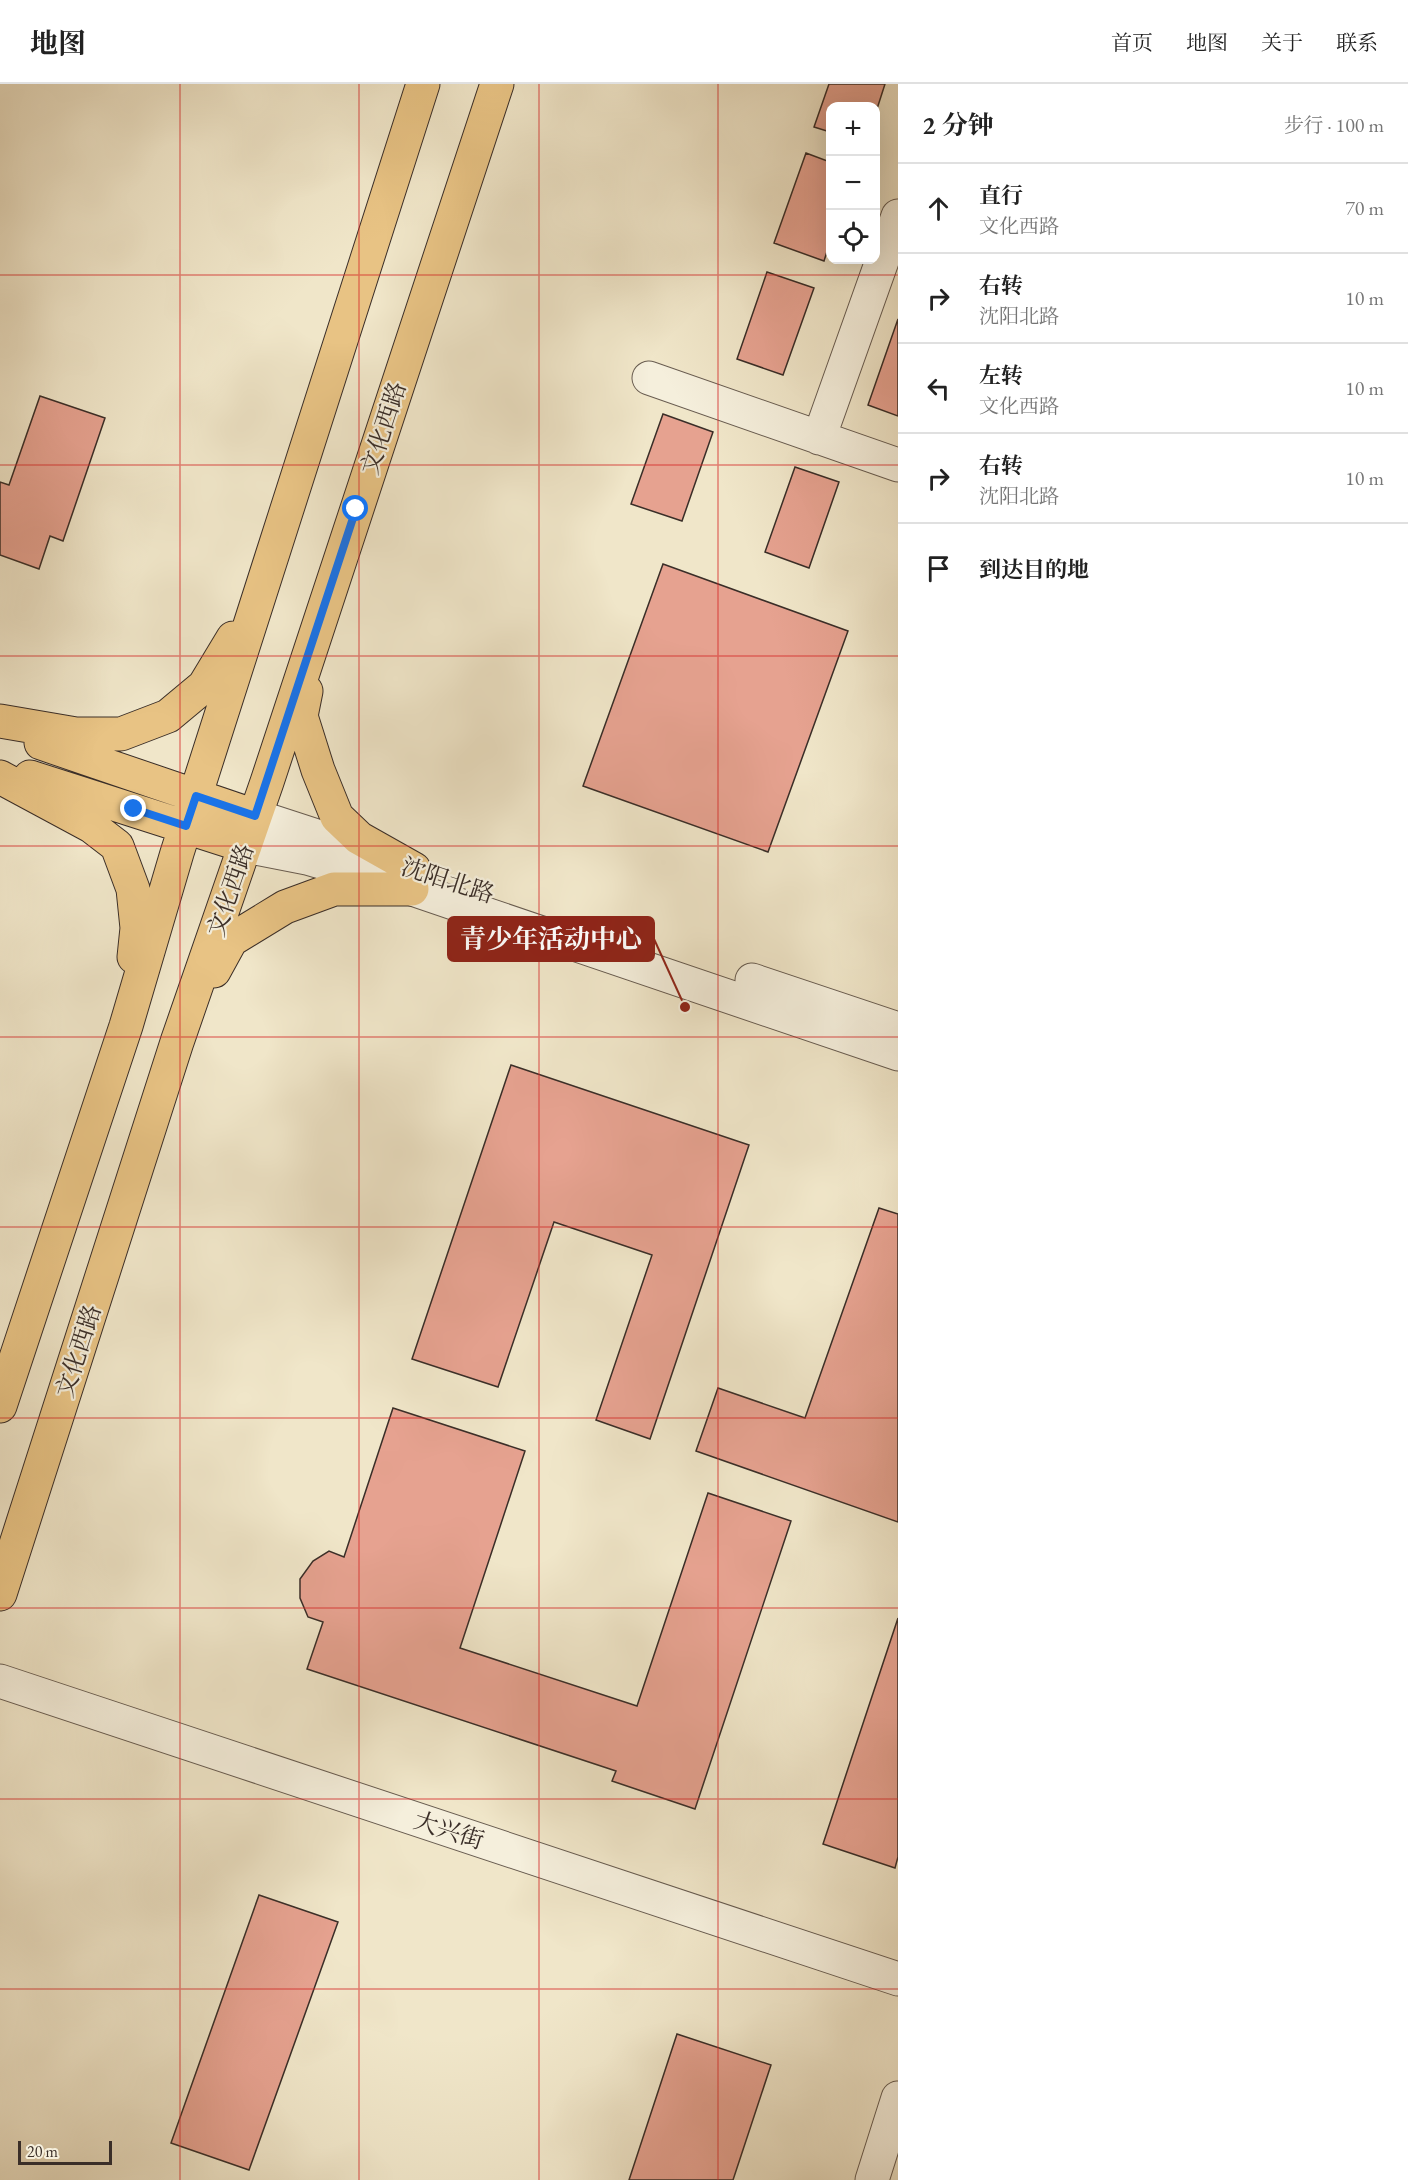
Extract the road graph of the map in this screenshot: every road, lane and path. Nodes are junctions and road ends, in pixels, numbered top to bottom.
1 (423, 84) edge
2 (496, 84) edge
3 (898, 216) edge
4 (649, 378) dead end
5 (819, 438) junction
6 (898, 465) edge
7 (261, 593) junction
8 (319, 621) junction
9 (0, 722) edge
10 (0, 728) edge
11 (0, 767) edge
12 (0, 777) edge
13 (191, 811) junction
14 (250, 831) junction
15 (413, 879) junction
16 (126, 1026) junction
17 (898, 1029) edge
18 (177, 1042) junction
19 (898, 1054) edge
20 (0, 1406) edge
21 (0, 1593) edge
22 (0, 1681) edge
23 (898, 1979) edge
24 (898, 2098) edge
25 (872, 2180) edge

1 - 7 main road
2 - 8 main road, 文化西路
3 - 5 street
4 - 5 street
5 - 6 street
7 - 9 main road
7 - 13 main road
8 - 14 main road, 文化西路
8 - 15 main road
10 - 13 main road, 沈阳北路
11 - 13 main road, 沈阳北路
12 - 16 main road
13 - 14 main road, 沈阳北路
13 - 16 main road
14 - 15 street, 沈阳北路
14 - 18 main road, 文化西路
15 - 17 street, 沈阳北路
15 - 18 main road
15 - 19 street, 沈阳北路
16 - 20 main road
18 - 21 main road, 文化西路
22 - 23 street, 大兴街
24 - 25 street

